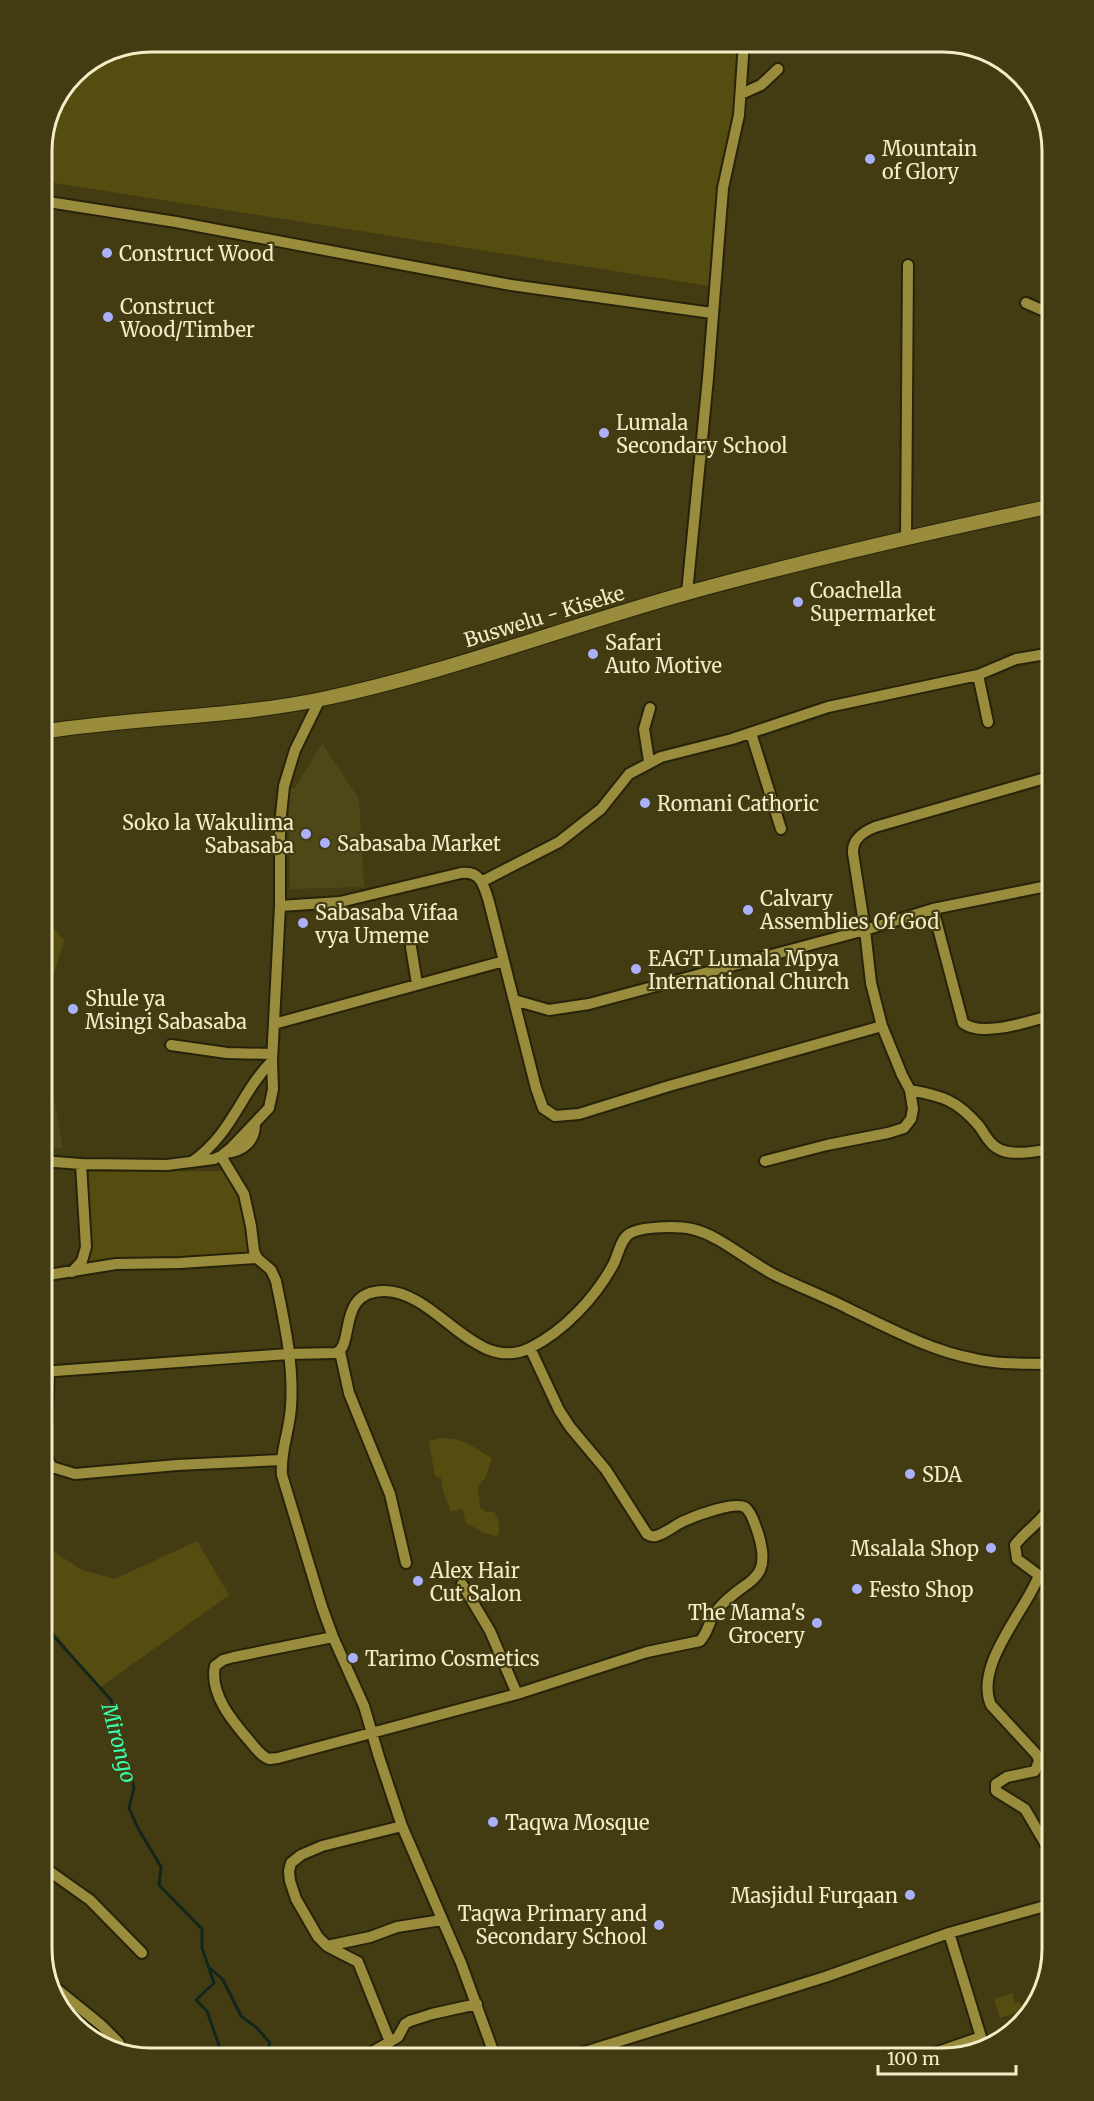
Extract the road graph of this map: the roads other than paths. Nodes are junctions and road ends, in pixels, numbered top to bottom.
1 (743, 53) edge
2 (778, 69) dead end
3 (741, 94) junction
4 (53, 203) edge
5 (908, 265) dead end
6 (1026, 303) dead end
7 (1042, 310) edge
8 (712, 313) junction
9 (1042, 508) edge
10 (906, 538) junction
11 (687, 593) junction
12 (1042, 654) edge
13 (978, 675) junction
14 (320, 699) junction
15 (650, 708) dead end
16 (988, 722) dead end
17 (53, 731) edge
18 (751, 733) junction
19 (649, 761) junction
20 (1042, 779) edge
21 (781, 830) dead end
22 (483, 881) junction
23 (1042, 887) edge
24 (280, 906) junction
25 (933, 909) junction
26 (866, 930) junction
27 (411, 947) dead end
28 (504, 961) junction
29 (417, 984) junction
30 (514, 1000) junction
31 (1042, 1018) edge
32 (274, 1024) junction
33 (882, 1026) junction
34 (171, 1045) dead end
35 (272, 1057) junction
36 (910, 1090) junction
37 (1042, 1150) edge
38 (223, 1154) junction
39 (765, 1161) dead end
40 (52, 1162) edge
41 (190, 1163) junction
42 (81, 1164) junction
43 (257, 1258) junction
44 (72, 1272) junction
45 (52, 1275) edge
46 (530, 1348) junction
47 (340, 1352) junction
48 (288, 1354) junction
49 (1042, 1364) edge
50 (52, 1371) edge
51 (281, 1460) junction
52 (52, 1467) edge
53 (1042, 1518) edge
54 (406, 1563) dead end
55 (1040, 1576) joint
56 (462, 1584) dead end
57 (333, 1637) junction
58 (516, 1694) junction
59 (372, 1732) junction
60 (402, 1826) junction
61 (1042, 1838) edge
62 (52, 1873) edge
63 (1042, 1906) edge
64 (442, 1920) junction
65 (949, 1933) junction
66 (327, 1946) junction
67 (142, 1953) dead end
68 (64, 1995) edge
69 (477, 2004) junction
70 (981, 2037) junction
71 (982, 2040) edge
72 (390, 2042) junction
73 (119, 2043) dead end
74 (379, 2048) edge
75 (492, 2048) edge
76 (597, 2048) edge
77 (950, 2048) edge

1 - 3 street
2 - 3 street
3 - 8 street
4 - 8 street
5 - 10 street
6 - 7 street
8 - 11 street
9 - 10 main road, Buswelu - Kiseke
10 - 11 main road, Buswelu - Kiseke
11 - 14 main road, Buswelu - Kiseke
12 - 13 street
13 - 16 street
13 - 18 street
14 - 17 main road, Buswelu - Kiseke
14 - 24 street
15 - 19 street
18 - 19 street
18 - 21 street
19 - 22 street
20 - 26 street
22 - 24 street
22 - 28 street
23 - 25 street
24 - 32 street
25 - 26 street
25 - 31 street
26 - 30 street
26 - 33 street
27 - 29 street
28 - 29 street
28 - 30 street
29 - 32 street
30 - 33 street
32 - 35 street
33 - 36 street
34 - 35 street
35 - 38 street
35 - 41 street
36 - 37 street
36 - 39 street
38 - 41 street
38 - 43 street
40 - 42 street
41 - 42 street
42 - 44 street
43 - 44 street
43 - 48 street
44 - 45 street
46 - 47 street
46 - 49 street
46 - 58 street
47 - 48 street
47 - 54 street
48 - 50 street
48 - 51 street
51 - 52 street
51 - 57 street
53 - 55 street
55 - 61 street
56 - 58 street
57 - 59 street
57 - 59 street
58 - 59 street
59 - 60 street
60 - 64 street
60 - 66 street
62 - 67 street
63 - 65 street
64 - 66 street
64 - 69 street
65 - 70 street
65 - 76 street
66 - 72 street
68 - 73 street
69 - 72 street
69 - 75 street
70 - 71 street
70 - 77 street
72 - 74 street

